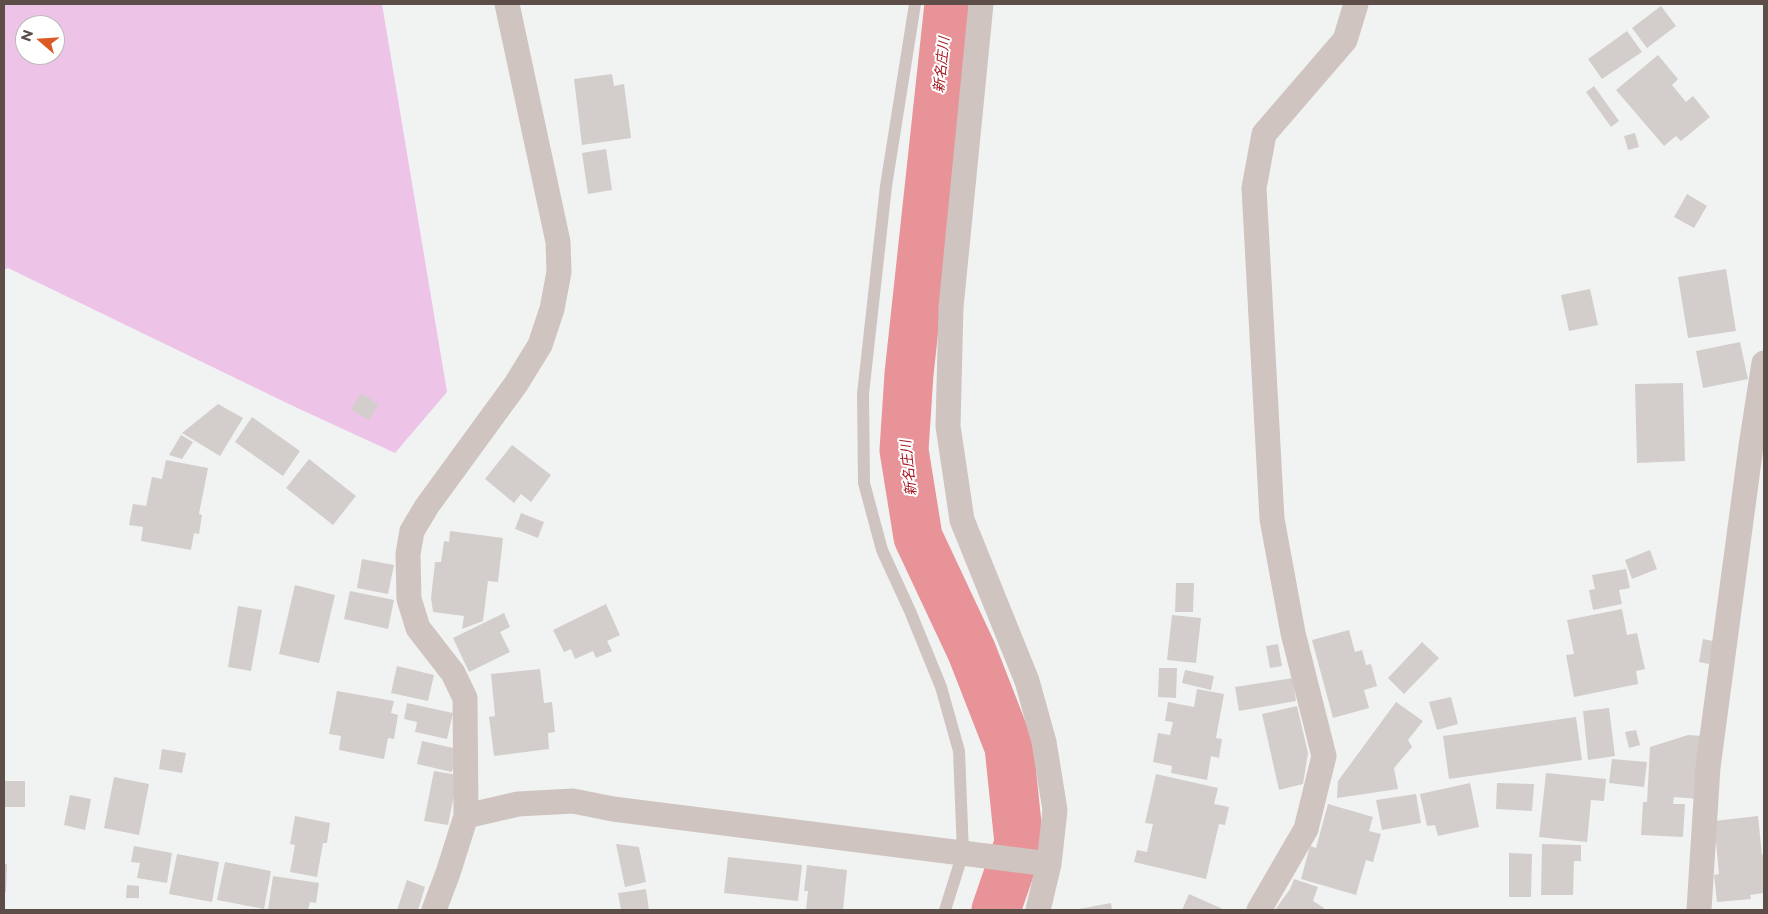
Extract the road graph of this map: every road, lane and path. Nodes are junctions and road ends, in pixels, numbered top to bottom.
1 (507, 4) edge
2 (915, 4) edge
3 (982, 4) edge
4 (1356, 4) edge
5 (1764, 362) edge
6 (466, 816) junction
7 (964, 854) junction
8 (1045, 863) junction
9 (434, 910) edge
10 (944, 910) edge
11 (1038, 910) edge
12 (1260, 910) edge
13 (1699, 910) edge

1 - 6 street
2 - 7 lane
3 - 8 street
4 - 12 street
5 - 13 street
6 - 7 street
6 - 9 street
7 - 8 street
7 - 10 lane
8 - 11 street

